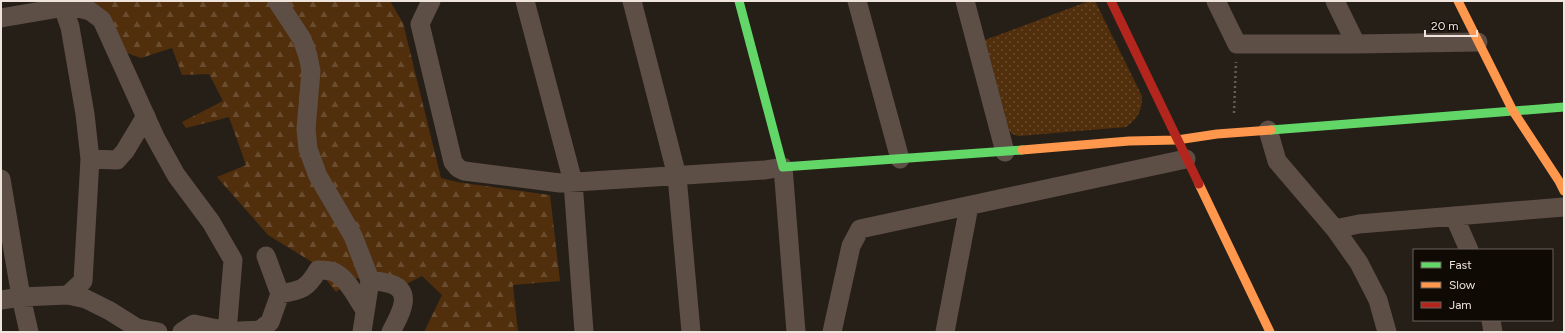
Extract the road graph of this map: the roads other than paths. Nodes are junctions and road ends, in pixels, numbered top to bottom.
1 (277, 1) edge
2 (431, 1) edge
3 (525, 1) edge
4 (632, 1) edge
5 (739, 1) edge
6 (857, 1) edge
7 (965, 1) edge
8 (1111, 1) edge
9 (1216, 1) edge
10 (1335, 1) edge
11 (1458, 1) edge
12 (62, 4) edge
13 (1, 18) edge
14 (1478, 42) junction
15 (1356, 44) junction
16 (1564, 107) edge
17 (1512, 111) junction
18 (146, 116) junction
19 (1268, 130) junction
20 (1177, 140) junction
21 (1004, 152) junction
22 (90, 159) junction
23 (900, 159) junction
24 (1186, 159) junction
25 (783, 167) junction
26 (677, 176) junction
27 (1, 179) edge
28 (573, 182) junction
29 (1564, 191) edge
30 (969, 206) junction
31 (1564, 207) edge
32 (1454, 216) junction
33 (1335, 229) junction
34 (1469, 249) edge
35 (266, 256) dead end
36 (370, 280) junction
37 (280, 294) junction
38 (68, 295) junction
39 (21, 297) junction
40 (1, 300) edge
41 (364, 310) junction
42 (1491, 321) edge
43 (30, 332) edge
44 (158, 332) edge
45 (182, 332) edge
46 (231, 332) edge
47 (362, 332) edge
48 (391, 332) edge
49 (584, 332) edge
50 (691, 332) edge
51 (796, 332) edge
52 (832, 332) edge
53 (945, 332) edge
54 (1270, 332) edge
55 (1387, 332) edge
56 (1492, 332) edge

1 - 36 street
2 - 28 street
3 - 28 street
4 - 26 street
5 - 25 street
6 - 23 street
7 - 21 street
8 - 20 street
9 - 15 street
10 - 15 street
11 - 14 street
12 - 13 street
12 - 18 street
12 - 22 street
14 - 15 street
14 - 17 street
16 - 17 street
17 - 19 street
17 - 29 street
18 - 22 street
18 - 46 street
19 - 20 street
19 - 33 street
20 - 21 street
20 - 24 street
21 - 23 street
22 - 38 street
23 - 25 street
24 - 30 street
24 - 54 street
25 - 26 street
25 - 51 street
26 - 28 street
26 - 50 street
27 - 39 street
28 - 49 street
30 - 52 street
30 - 53 street
31 - 32 street
32 - 33 street
32 - 34 street
33 - 55 street
35 - 37 street
36 - 41 street
36 - 48 street
37 - 41 street
37 - 46 street
38 - 39 street
38 - 44 street
39 - 40 street
39 - 43 street
41 - 47 street
42 - 56 street
45 - 46 street

